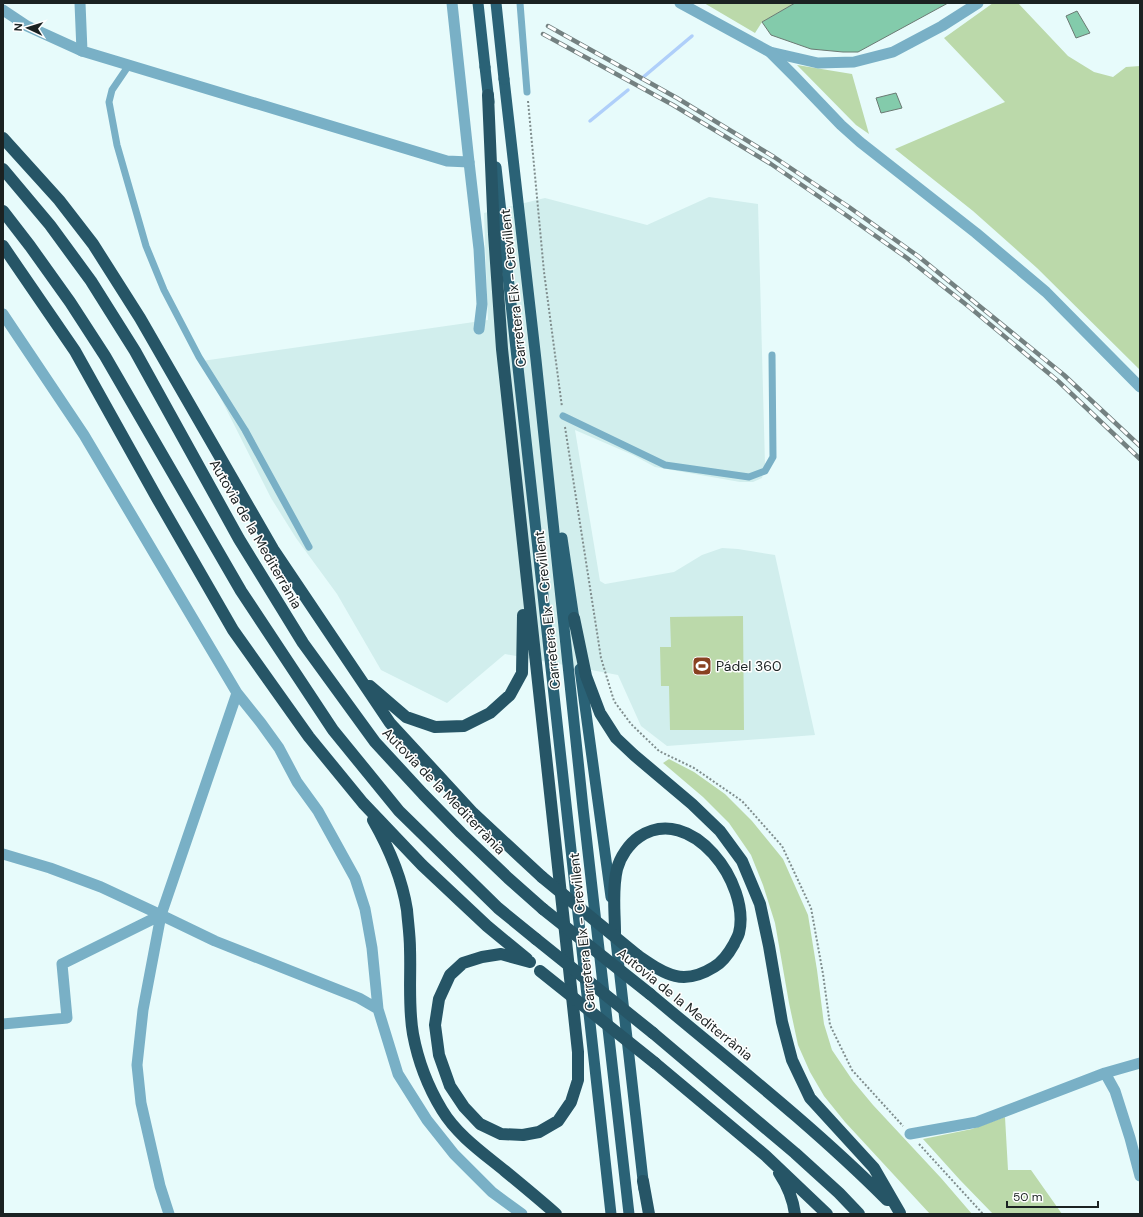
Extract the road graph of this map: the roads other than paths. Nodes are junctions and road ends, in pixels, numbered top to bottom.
1 (80, 3) edge
2 (452, 3) edge
3 (478, 3) edge
4 (496, 3) edge
5 (520, 3) edge
6 (680, 3) edge
7 (689, 3) edge
8 (978, 3) edge
9 (3, 10) edge
10 (82, 51) junction
11 (770, 52) junction
12 (784, 55) junction
13 (129, 65) junction
14 (527, 92) road end
15 (488, 95) junction
16 (3, 138) edge
17 (469, 162) junction
18 (3, 169) edge
19 (3, 211) edge
20 (3, 246) edge
21 (3, 314) edge
22 (479, 329) dead end
23 (772, 355) dead end
24 (536, 360) junction
25 (1140, 378) edge
26 (1140, 387) edge
27 (563, 416) road end
28 (516, 488) junction
29 (309, 546) dead end
30 (574, 618) junction
31 (355, 672) junction
32 (237, 693) junction
33 (363, 803) junction
34 (3, 854) edge
35 (161, 915) junction
36 (615, 933) junction
37 (530, 962) junction
38 (378, 1009) junction
39 (3, 1024) edge
40 (1140, 1063) edge
41 (1105, 1073) junction
42 (910, 1134) road end
43 (766, 1156) junction
44 (1140, 1176) edge
45 (643, 1181) junction
46 (900, 1213) edge
47 (169, 1214) edge
48 (522, 1214) edge
49 (556, 1214) edge
50 (612, 1214) edge
51 (629, 1214) edge
52 (646, 1214) edge
53 (649, 1214) edge
54 (795, 1214) edge
55 (827, 1214) edge
56 (859, 1214) edge

1 - 10 street
2 - 17 street
3 - 15 highway, Carretera Elx - Crevillent, bridge
4 - 24 highway, Carretera Elx - Crevillent, bridge
5 - 14 lane, bridge
6 - 11 street
7 - 12 street
8 - 12 street
9 - 10 street
10 - 13 street
11 - 12 street
11 - 26 street
12 - 25 street
13 - 17 street
13 - 29 lane
15 - 28 highway
15 - 50 highway, Carretera Elx - Crevillent
16 - 31 highway
17 - 22 street
18 - 46 highway, Autovia de la Mediterrània, bridge
19 - 56 highway, bridge
20 - 33 highway
21 - 32 street
23 - 27 lane
24 - 30 highway
24 - 51 highway, Carretera Elx - Crevillent
28 - 31 highway
28 - 37 highway
30 - 36 highway
30 - 46 highway
31 - 36 highway, bridge
32 - 35 street
32 - 38 street
33 - 37 highway
33 - 49 highway
34 - 35 street
35 - 38 street
35 - 39 street
35 - 47 street
36 - 45 highway
37 - 43 highway, bridge
38 - 48 street
40 - 41 street
41 - 42 street
41 - 44 street
43 - 54 highway
43 - 55 highway
45 - 52 highway
45 - 53 highway

